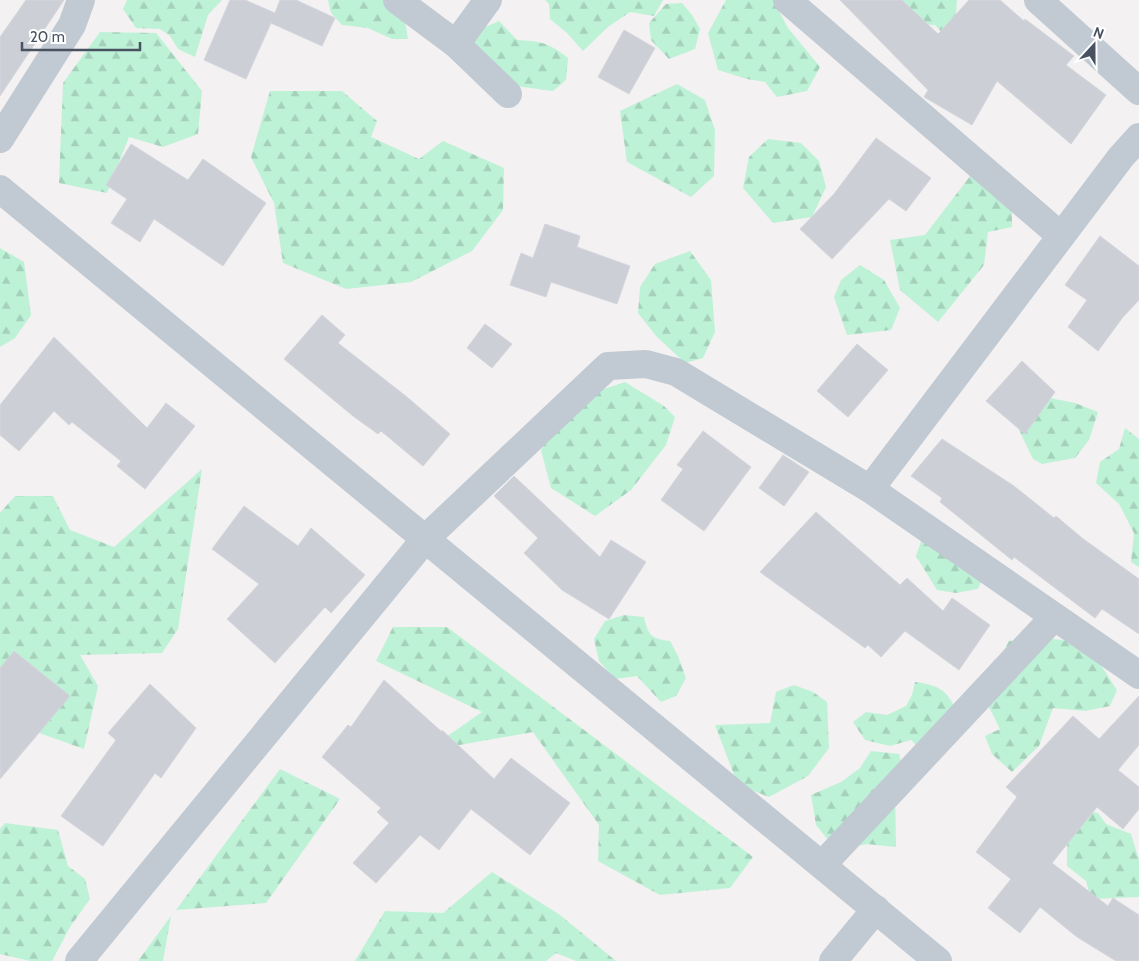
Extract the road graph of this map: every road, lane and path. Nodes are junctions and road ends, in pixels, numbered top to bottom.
1 (81, 0) edge
2 (397, 0) edge
3 (488, 0) edge
4 (787, 0) edge
5 (1038, 0) edge
6 (456, 44) junction
7 (1139, 90) edge
8 (508, 94) dead end
9 (1139, 137) edge
10 (0, 139) edge
11 (1130, 164) edge
12 (0, 189) edge
13 (1061, 236) junction
14 (870, 490) junction
15 (426, 538) junction
16 (1054, 617) junction
17 (1139, 675) edge
18 (822, 865) junction
19 (876, 909) junction
20 (78, 961) edge
21 (834, 961) edge
22 (938, 961) edge

1 - 10 street
2 - 6 street
3 - 6 street
4 - 13 street
5 - 7 street
6 - 8 street
9 - 11 street
11 - 13 street
12 - 15 street
13 - 14 street
14 - 15 street
14 - 16 street
15 - 18 street
15 - 20 street
16 - 17 street
16 - 18 street
18 - 19 street
19 - 21 street
19 - 22 street

